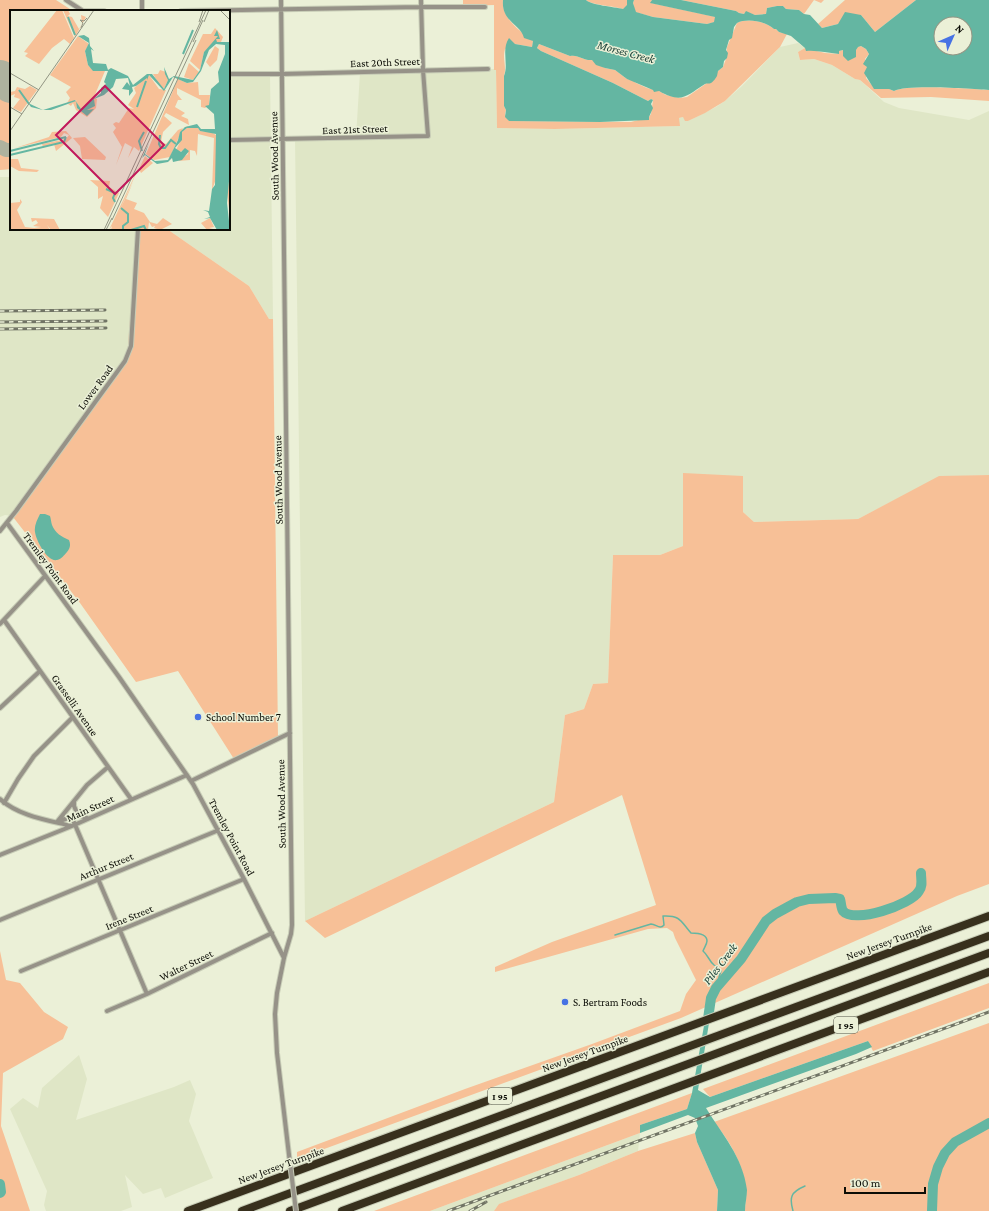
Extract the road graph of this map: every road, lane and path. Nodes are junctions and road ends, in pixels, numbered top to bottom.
1 (66, 0) edge
2 (281, 0) edge
3 (422, 0) edge
4 (422, 7) junction
5 (485, 7) dead end
6 (81, 10) edge
7 (281, 10) junction
8 (230, 11) edge
9 (488, 69) dead end
10 (423, 70) junction
11 (230, 74) edge
12 (282, 74) junction
13 (230, 140) edge
14 (283, 140) junction
15 (138, 230) edge
16 (7, 523) junction
17 (0, 531) edge
18 (45, 576) junction
19 (4, 620) junction
20 (0, 624) edge
21 (40, 671) junction
22 (0, 708) edge
23 (73, 718) junction
24 (290, 734) junction
25 (108, 767) junction
26 (187, 775) junction
27 (191, 781) junction
28 (75, 799) junction
29 (131, 799) junction
30 (0, 800) edge
31 (4, 803) junction
32 (90, 818) junction
33 (57, 822) junction
34 (73, 825) junction
35 (219, 830) junction
36 (0, 855) edge
37 (98, 879) junction
38 (244, 879) junction
39 (989, 916) edge
40 (0, 920) edge
41 (120, 930) junction
42 (272, 933) junction
43 (989, 936) edge
44 (989, 953) edge
45 (284, 958) junction
46 (21, 971) dead end
47 (989, 972) edge
48 (147, 994) junction
49 (107, 1011) dead end
50 (188, 1211) edge
51 (242, 1211) edge
52 (290, 1211) edge
53 (296, 1211) edge
54 (342, 1211) edge

1 - 6 street
2 - 7 street, South Wood Avenue
3 - 4 street
4 - 5 street
4 - 7 street
4 - 10 street
7 - 8 street
7 - 12 street, South Wood Avenue
9 - 10 street, East 20th Street
10 - 12 street, East 20th Street
10 - 14 street, East 21st Street
11 - 12 street, East 20th Street
12 - 14 street, South Wood Avenue
13 - 14 street, East 21st Street
14 - 24 street, South Wood Avenue
15 - 16 street, Lower Road
16 - 17 street, Lower Road
16 - 18 street, Tremley Point Road
18 - 19 street
18 - 26 street, Tremley Point Road
19 - 20 street
19 - 21 street, Grasselli Avenue
21 - 22 street
21 - 23 street, Grasselli Avenue
23 - 25 street, Grasselli Avenue
23 - 31 street
24 - 27 street
24 - 45 street, South Wood Avenue
25 - 28 street
25 - 29 street, Grasselli Avenue
26 - 27 street, Tremley Point Road
26 - 29 street, Main Street
27 - 35 street, Tremley Point Road
28 - 32 street
28 - 33 street
29 - 32 street, Main Street
30 - 31 street
31 - 33 street
32 - 34 street, Main Street
33 - 34 street
33 - 34 street
34 - 36 street, Main Street
34 - 37 street
35 - 37 street, Arthur Street
35 - 38 street, Tremley Point Road
37 - 40 street, Arthur Street
37 - 41 street
38 - 41 street, Irene Street
38 - 42 street, Tremley Point Road
39 - 50 highway, New Jersey Turnpike / I 95
41 - 46 street, Irene Street
41 - 48 street
42 - 45 street, Tremley Point Road
42 - 48 street, Walter Street
43 - 51 highway, I 95
44 - 52 highway, I 95
45 - 53 street, bridge
47 - 54 highway, I 95
48 - 49 street, Walter Street

